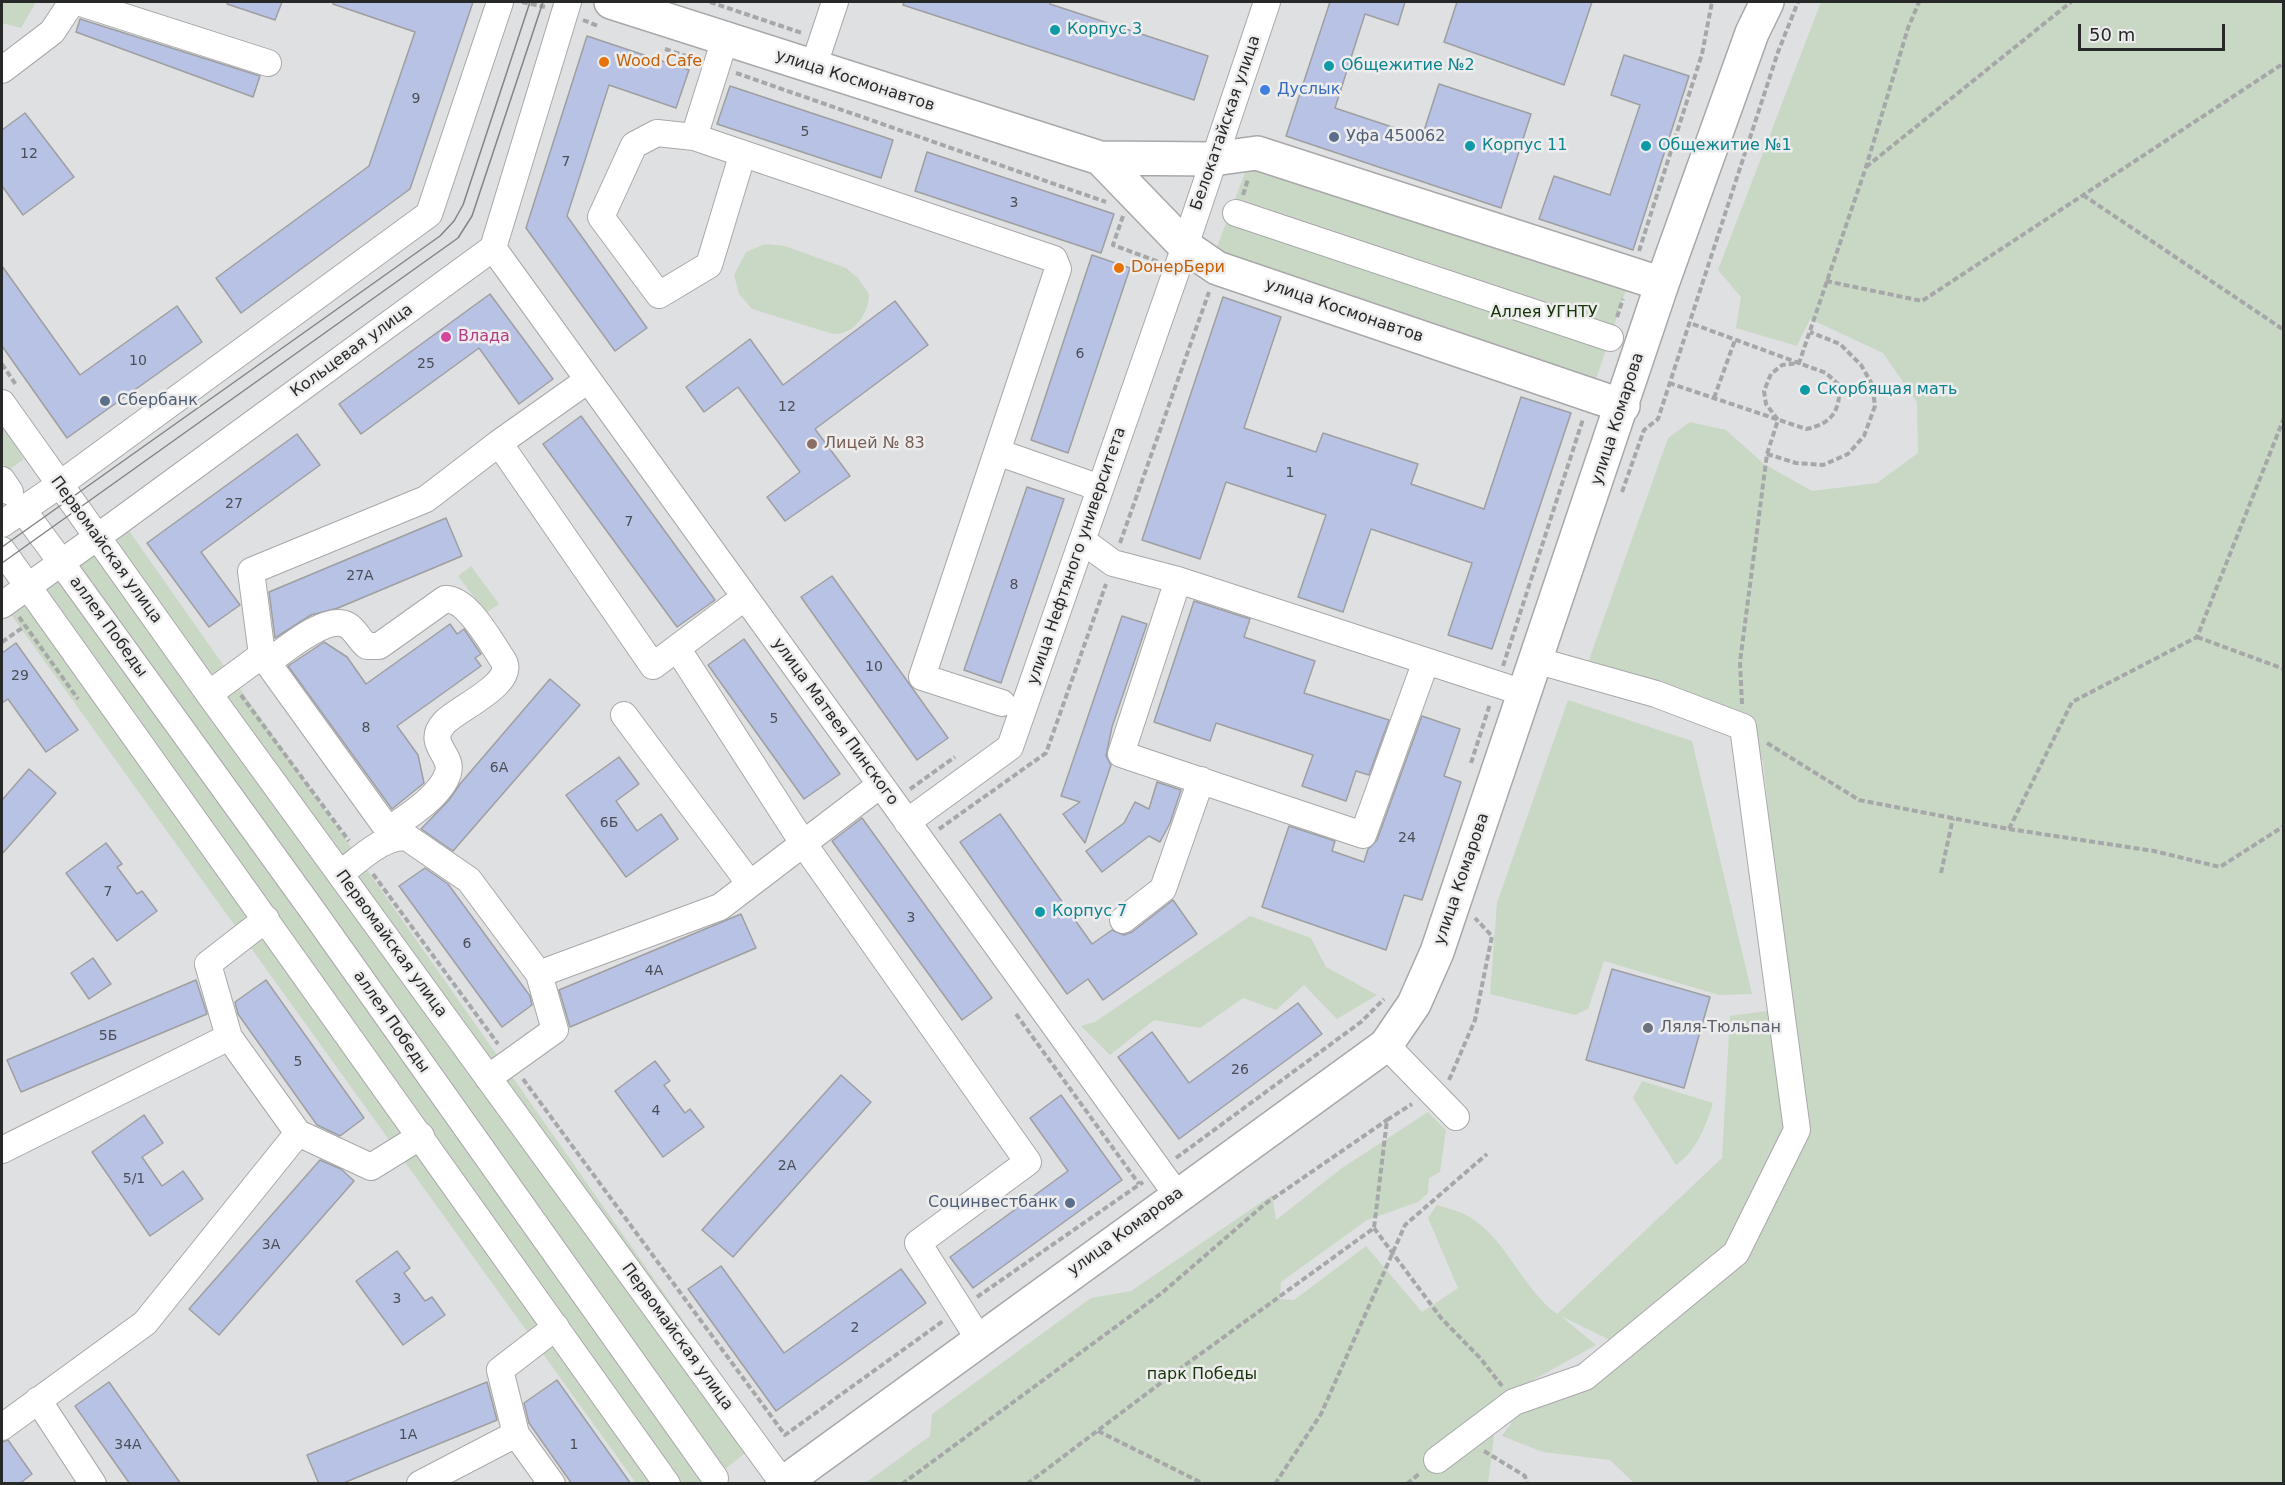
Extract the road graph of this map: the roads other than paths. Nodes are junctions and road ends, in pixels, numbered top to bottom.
1 (72, 2) edge
2 (78, 2) edge
3 (500, 2) edge
4 (835, 2) edge
5 (1267, 2) edge
6 (1767, 2) edge
7 (566, 8) edge
8 (605, 14) edge
9 (721, 53) junction
10 (268, 63) dead end
11 (813, 68) junction
12 (2, 70) edge
13 (694, 137) junction
14 (742, 156) junction
15 (1100, 158) junction
16 (1213, 159) junction
17 (1236, 213) dead end
18 (493, 248) junction
19 (1167, 262) junction
20 (1662, 284) junction
21 (1610, 338) dead end
22 (588, 380) junction
23 (11, 397) edge
24 (1634, 418) junction
25 (499, 443) junction
26 (997, 452) junction
27 (59, 485) junction
28 (1100, 488) junction
29 (28, 517) dead end
30 (2, 524) edge
31 (97, 538) junction
32 (1083, 541) junction
33 (2, 550) edge
34 (1178, 580) junction
35 (28, 585) junction
36 (745, 597) junction
37 (2, 605) edge
38 (676, 648) junction
39 (1535, 660) junction
40 (1426, 662) junction
41 (273, 664) junction
42 (1510, 689) junction
43 (209, 694) junction
44 (1002, 703) dead end
45 (624, 715) dead end
46 (1201, 780) junction
47 (886, 793) junction
48 (388, 824) junction
49 (914, 832) junction
50 (803, 843) junction
51 (340, 874) junction
52 (750, 884) junction
53 (266, 919) junction
54 (1123, 920) dead end
55 (539, 974) junction
56 (229, 1037) junction
57 (1386, 1045) junction
58 (488, 1078) junction
59 (1456, 1117) dead end
60 (298, 1133) junction
61 (421, 1136) junction
62 (2, 1150) edge
63 (1168, 1183) junction
64 (556, 1327) junction
65 (979, 1339) junction
66 (38, 1400) junction
67 (2, 1427) edge
68 (516, 1434) junction
69 (1437, 1460) dead end
70 (715, 1478) dead end
71 (782, 1483) edge
72 (93, 1484) edge
73 (420, 1484) edge
74 (552, 1484) edge
75 (667, 1484) edge

1 - 12 street
2 - 10 street
3 - 27 street
4 - 11 street
5 - 16 street, Белокатайская улица
6 - 20 main road, улица Комарова
7 - 18 street
8 - 9 main road, улица Космонавтов
9 - 11 main road, улица Космонавтов
9 - 13 street
11 - 15 main road, улица Космонавтов
13 - 14 street
13 - 14 street
14 - 26 street
15 - 16 main road, улица Космонавтов
15 - 19 main road, улица Космонавтов
16 - 19 street, Белокатайская улица
16 - 20 main road, улица Космонавтов
17 - 21 street
18 - 22 street, улица Матвея Пинского
18 - 31 street, Кольцевая улица
19 - 24 main road, улица Космонавтов
19 - 28 street, улица Нефтяного университета
20 - 24 main road, улица Комарова
22 - 25 street
22 - 36 street, улица Матвея Пинского
23 - 27 street, Первомайская улица
24 - 39 main road, улица Комарова
25 - 38 street
25 - 41 street
26 - 28 street
26 - 44 street
27 - 30 street
27 - 31 street, Первомайская улица
28 - 32 street, улица Нефтяного университета
29 - 70 street, аллея Победы
31 - 35 street, Кольцевая улица
31 - 43 street, Первомайская улица
32 - 34 street
32 - 49 street, улица Нефтяного университета
33 - 35 street
34 - 40 street
34 - 46 street
35 - 37 street, Кольцевая улица
35 - 53 street
36 - 38 street
36 - 47 street, улица Матвея Пинского
38 - 50 street
39 - 42 main road, улица Комарова
39 - 69 street
40 - 42 street
40 - 46 street
41 - 43 street
41 - 48 street
41 - 48 street
42 - 57 main road, улица Комарова
43 - 51 street, Первомайская улица
45 - 52 street
46 - 54 street
47 - 49 street, улица Матвея Пинского
47 - 50 street
48 - 51 street
48 - 55 street
49 - 63 street, улица Матвея Пинского
50 - 52 street
50 - 65 street
51 - 58 street, Первомайская улица
52 - 55 street
53 - 56 street
53 - 61 street
55 - 58 street
56 - 60 street
56 - 62 street
57 - 59 street
57 - 63 main road, улица Комарова
58 - 71 street, Первомайская улица
60 - 61 street
60 - 66 street
61 - 64 street
63 - 65 main road, улица Комарова
64 - 68 street
64 - 75 street
65 - 71 main road, улица Комарова
66 - 67 street
66 - 72 street
68 - 73 street
68 - 74 street

